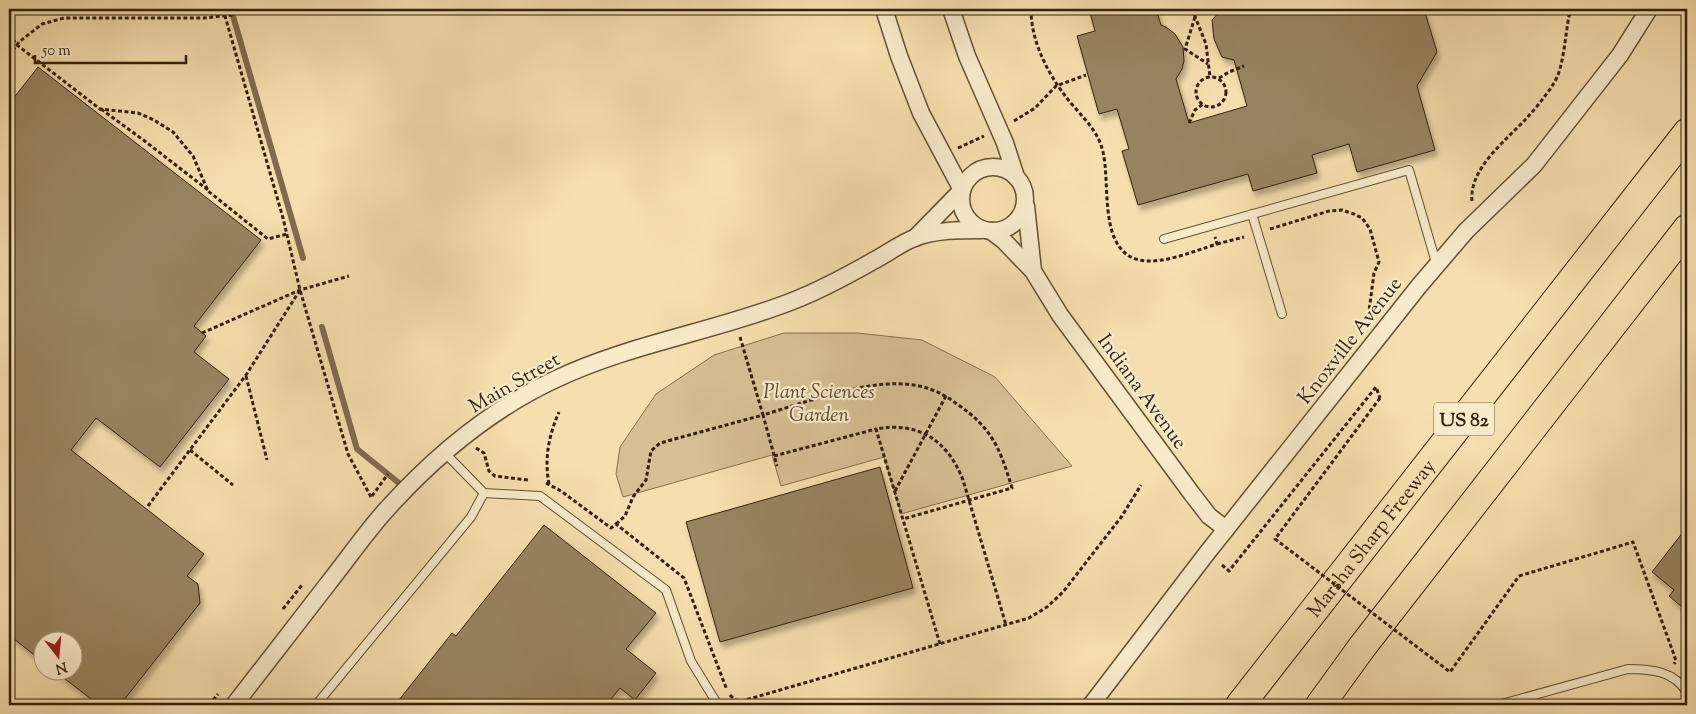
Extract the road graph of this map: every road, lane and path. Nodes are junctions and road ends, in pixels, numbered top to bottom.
1 (20, 9) edge
2 (223, 9) edge
3 (884, 9) edge
4 (951, 9) edge
5 (1031, 9) edge
6 (1176, 9) edge
7 (1191, 9) edge
8 (1573, 9) edge
9 (1648, 9) edge
10 (9, 10) edge
11 (233, 15) dead end
12 (225, 16) junction
13 (1195, 17) junction
14 (9, 34) edge
15 (17, 45) junction
16 (9, 56) edge
17 (1209, 64) junction
18 (1244, 66) dead end
19 (1086, 75) dead end
20 (1210, 77) junction
21 (1219, 78) junction
22 (1058, 85) junction
23 (1203, 104) junction
24 (100, 109) junction
25 (1013, 121) dead end
26 (1189, 123) dead end
27 (1687, 133) edge
28 (987, 134) dead end
29 (954, 151) dead end
30 (1016, 176) junction
31 (208, 190) junction
32 (962, 190) junction
33 (1025, 204) junction
34 (1252, 214) junction
35 (1474, 224) junction
36 (1212, 225) junction
37 (1687, 229) edge
38 (986, 230) junction
39 (1258, 233) junction
40 (287, 234) junction
41 (915, 238) junction
42 (1164, 239) dead end
43 (1217, 244) junction
44 (1437, 266) junction
45 (1033, 271) junction
46 (349, 276) dead end
47 (300, 290) junction
48 (1282, 314) dead end
49 (1368, 322) dead end
50 (202, 333) dead end
51 (740, 337) dead end
52 (246, 375) junction
53 (946, 396) junction
54 (560, 412) dead end
55 (763, 415) junction
56 (876, 429) junction
57 (925, 434) junction
58 (462, 439) junction
59 (190, 450) junction
60 (444, 452) junction
61 (774, 456) junction
62 (267, 460) dead end
63 (777, 466) dead end
64 (535, 480) dead end
65 (542, 482) dead end
66 (549, 484) junction
67 (1141, 484) dead end
68 (233, 485) dead end
69 (894, 492) junction
70 (484, 493) junction
71 (372, 497) dead end
72 (969, 500) junction
73 (148, 506) dead end
74 (903, 519) junction
75 (616, 524) junction
76 (1226, 530) junction
77 (1222, 565) dead end
78 (1006, 625) junction
79 (940, 644) junction
80 (1666, 674) junction
81 (1687, 693) edge
82 (234, 705) edge
83 (316, 705) edge
84 (716, 705) edge
85 (1091, 705) edge
86 (1240, 705) edge
87 (1320, 705) edge
88 (1498, 705) edge

1 - 10 path
2 - 12 path
3 - 32 street
4 - 30 street
5 - 22 path
6 - 7 path
7 - 13 path
8 - 35 path
9 - 35 street, Knoxville Avenue
11 - 12 path
12 - 15 path
12 - 40 path
13 - 17 path
13 - 17 path
14 - 15 path
15 - 16 path
15 - 24 path
17 - 20 path
18 - 21 path
19 - 22 path
20 - 21 path
20 - 23 path
21 - 23 path
22 - 25 path
22 - 43 path
23 - 26 path
24 - 31 path
24 - 31 path
27 - 86 highway, Marsha Sharp Freeway / US 82
28 - 29 path
30 - 32 street
30 - 33 street
31 - 40 path
32 - 38 street
32 - 41 street, Main Street
33 - 38 street
33 - 45 street, Indiana Avenue
34 - 36 lane
34 - 39 lane
34 - 44 lane
35 - 44 street, Knoxville Avenue
36 - 42 lane
36 - 43 path
37 - 87 highway, US 82
38 - 41 street, Main Street
38 - 45 street, Indiana Avenue
39 - 43 path
39 - 48 lane
39 - 49 path
40 - 47 path
41 - 58 street, Main Street
44 - 76 street, Knoxville Avenue
45 - 76 street, Indiana Avenue
46 - 47 path
47 - 50 path
47 - 52 path
47 - 71 path
51 - 55 path
52 - 59 path
52 - 62 path
53 - 55 path
53 - 57 path
53 - 72 path
54 - 66 path
55 - 61 path
55 - 75 path
56 - 57 path
56 - 61 path
56 - 69 path
57 - 69 path
57 - 72 path
58 - 60 street, Main Street
58 - 64 path
59 - 68 path
59 - 73 path
60 - 70 lane
60 - 82 street, Main Street
61 - 63 path
65 - 66 path
66 - 75 path
67 - 78 path
69 - 74 path
70 - 83 lane
70 - 84 lane
72 - 74 path
72 - 78 path
74 - 79 path
75 - 79 path
76 - 85 street, Knoxville Avenue
77 - 80 path, bridge
78 - 79 path
80 - 81 lane
80 - 88 lane

